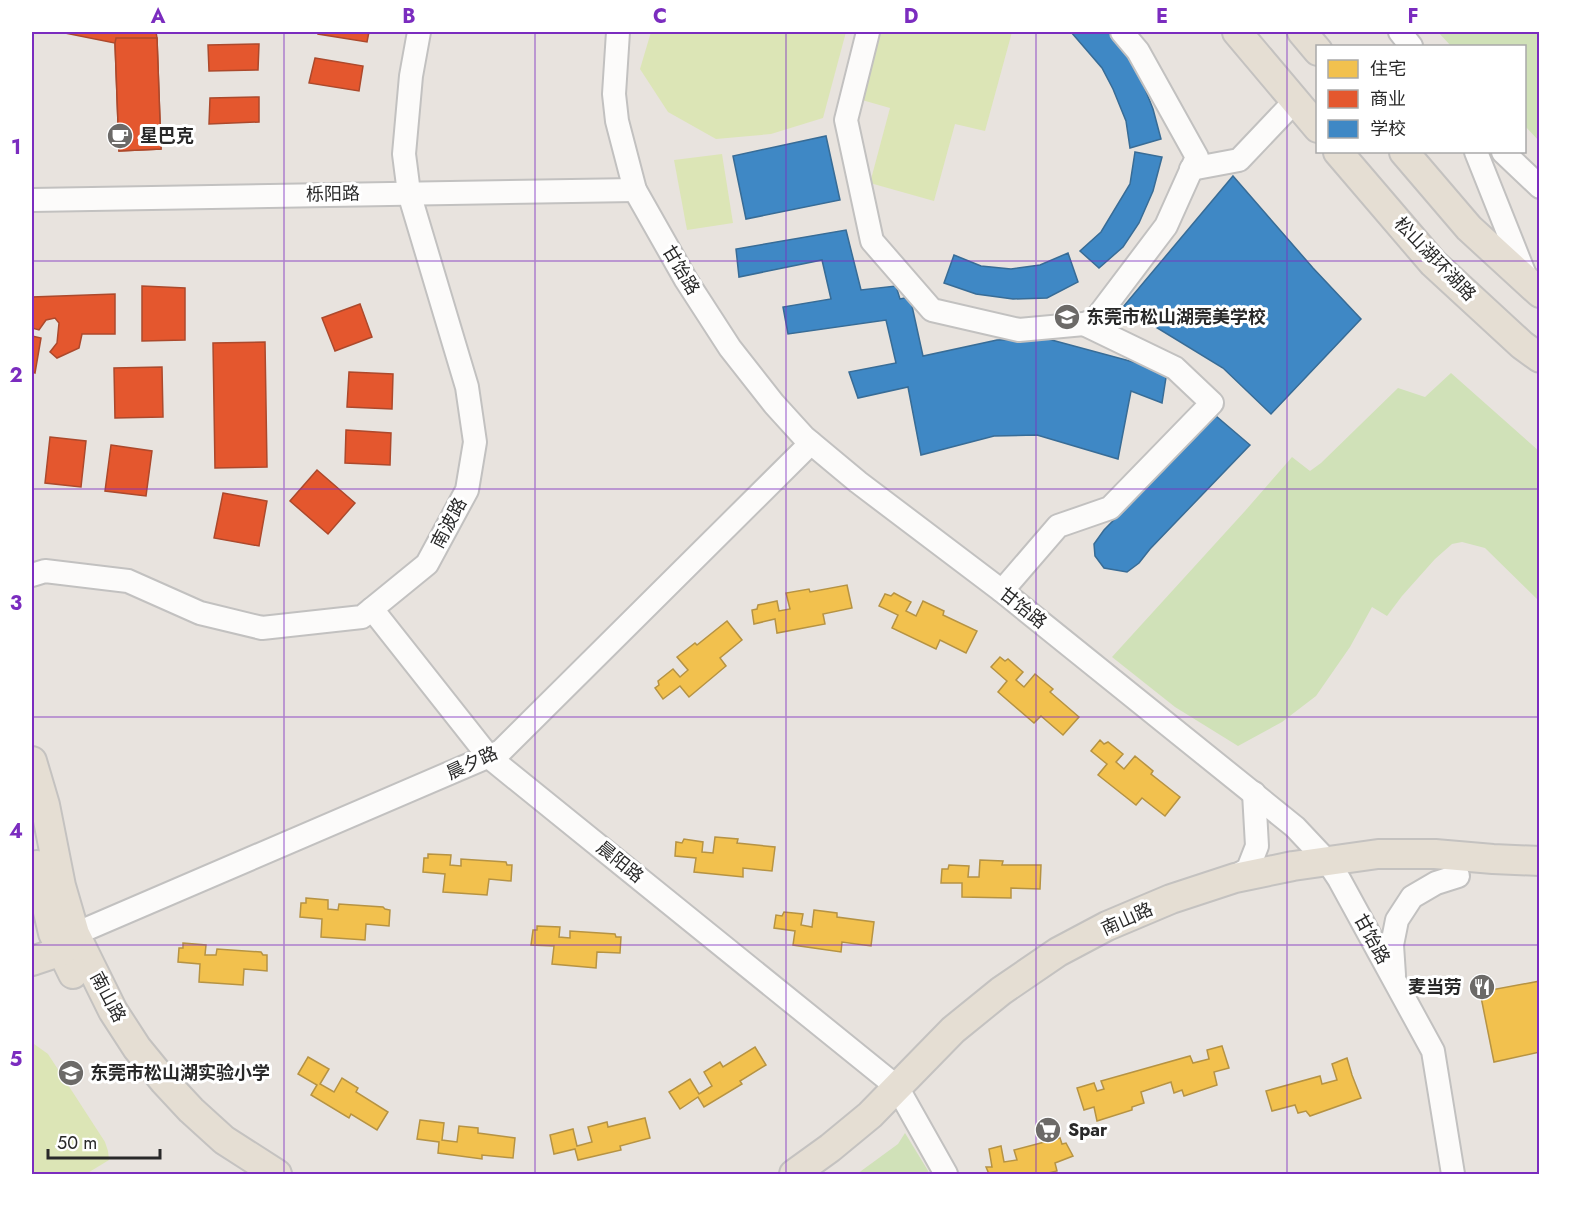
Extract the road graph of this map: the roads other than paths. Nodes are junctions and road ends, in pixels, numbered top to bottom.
1 (419, 32) edge
2 (618, 32) edge
3 (868, 32) edge
4 (1122, 32) edge
5 (1237, 32) edge
6 (1302, 32) edge
7 (1400, 32) edge
8 (1410, 45) edge
9 (1316, 50) edge
10 (1295, 101) junction
11 (1316, 127) edge
12 (1339, 153) edge
13 (1405, 153) edge
14 (1476, 153) edge
15 (1504, 153) edge
16 (1191, 170) junction
17 (1539, 187) edge
18 (635, 190) junction
19 (409, 193) junction
20 (32, 200) edge
21 (1533, 287) edge
22 (1084, 324) junction
23 (1539, 358) edge
24 (810, 443) junction
25 (32, 575) edge
26 (1002, 591) junction
27 (372, 609) junction
28 (489, 757) junction
29 (32, 761) edge
30 (1254, 793) junction
31 (32, 837) edge
32 (1539, 861) edge
33 (1333, 870) junction
34 (1458, 876) junction
35 (1226, 881) junction
36 (1539, 881) edge
37 (55, 939) edge
38 (32, 962) edge
39 (1394, 980) junction
40 (901, 1096) junction
41 (241, 1174) edge
42 (277, 1174) edge
43 (794, 1174) edge
44 (827, 1174) edge
45 (946, 1174) edge
46 (1453, 1174) edge

1 - 19 street, 南波路
2 - 18 street, 甘饴路
3 - 22 street
4 - 16 street
5 - 10 main road
6 - 9 main road
7 - 8 street
10 - 11 main road
10 - 16 street
12 - 23 main road, 松山湖环湖路
13 - 21 main road
14 - 21 street
15 - 17 street
16 - 22 street
18 - 19 street, 栎阳路
18 - 24 street, 甘饴路
19 - 20 street, 栎阳路
19 - 27 street, 南波路
22 - 26 street
24 - 26 street, 甘饴路
24 - 28 street, 晨夕路
25 - 27 street, 南波路
26 - 30 street, 甘饴路
27 - 28 street, 晨阳路
28 - 37 street, 晨夕路
28 - 40 street, 晨阳路
29 - 37 main road, 南山路
30 - 33 street, 甘饴路
30 - 35 street
31 - 37 main road, 南山路
32 - 33 main road, 南山路
33 - 34 main road, 南山路
33 - 35 main road, 南山路
33 - 39 street, 甘饴路
33 - 40 main road, 南山路
34 - 36 main road, 南山路
34 - 39 street
35 - 40 main road, 南山路
37 - 38 main road
37 - 41 main road, 南山路
37 - 42 main road, 南山路
39 - 46 street, 甘饴路
40 - 43 main road, 南山路
40 - 44 main road, 南山路
40 - 45 street

